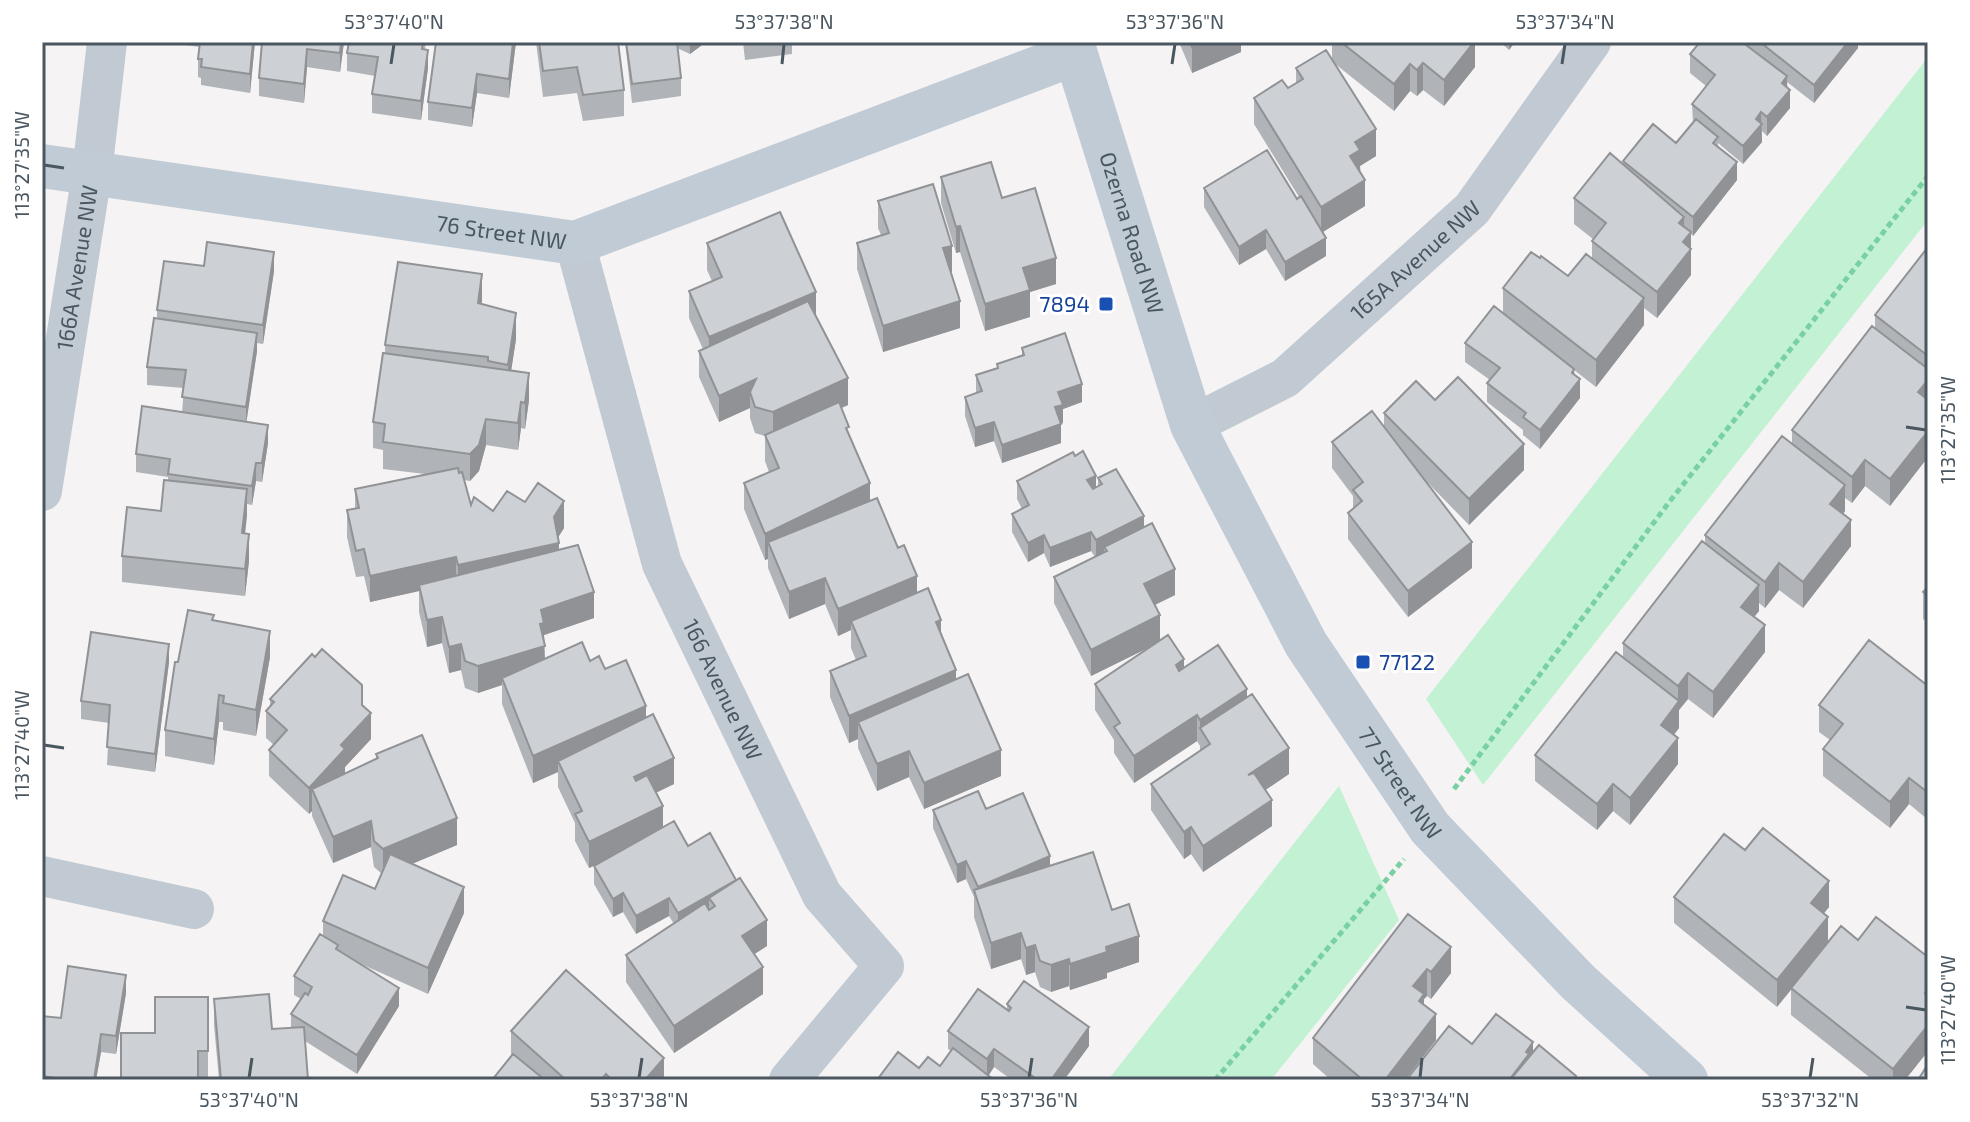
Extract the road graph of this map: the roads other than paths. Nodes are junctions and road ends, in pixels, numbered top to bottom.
1 (107, 42) edge
2 (1591, 42) edge
3 (1073, 48) edge
4 (42, 166) edge
5 (92, 173) junction
6 (575, 243) junction
7 (1192, 425) junction
8 (42, 491) edge
9 (42, 876) edge
10 (194, 909) dead end
11 (789, 1080) edge
12 (1686, 1080) edge

1 - 5 street, 166A Avenue NW
2 - 7 street, 165A Avenue NW
3 - 6 street, 76 Street NW
3 - 7 street, Ozerna Road NW
4 - 5 street, 76 Street NW
5 - 6 street, 76 Street NW
5 - 8 street, 166A Avenue NW
6 - 11 street, 166 Avenue NW
7 - 12 street, 77 Street NW
9 - 10 street

